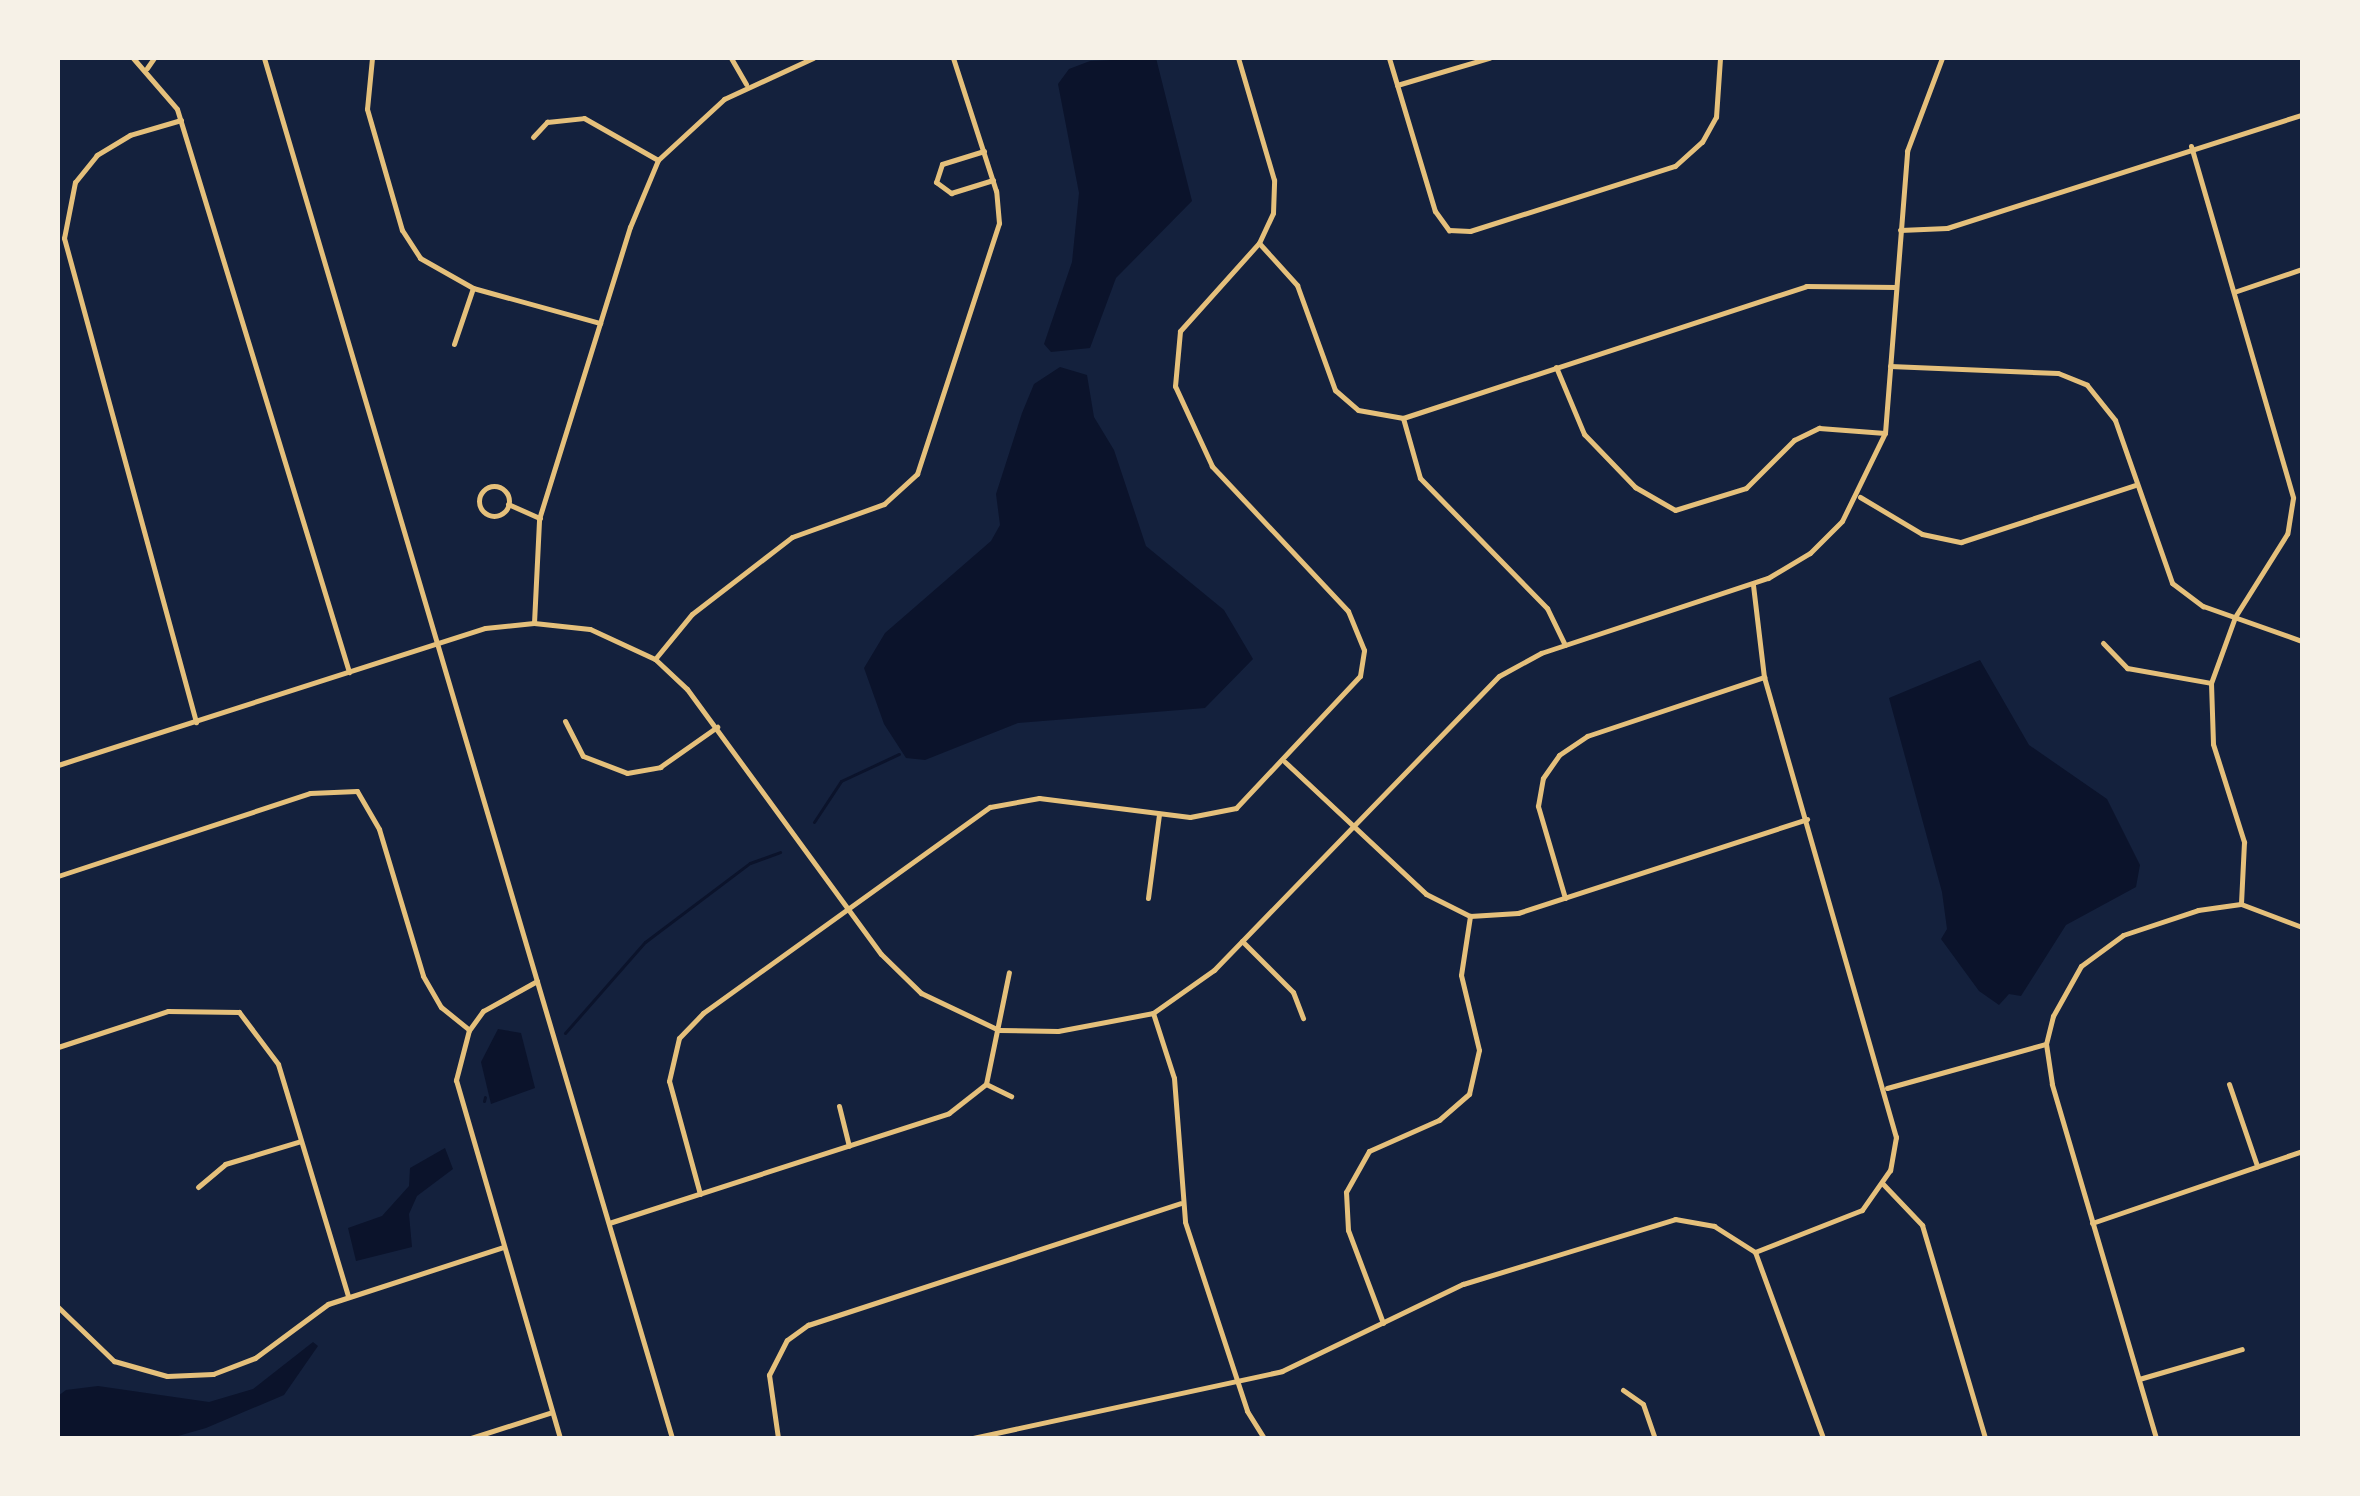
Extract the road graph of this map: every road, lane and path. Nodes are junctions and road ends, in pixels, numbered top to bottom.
1 (133, 58) edge
2 (154, 58) edge
3 (264, 58) edge
4 (372, 58) edge
5 (731, 58) edge
6 (813, 58) edge
7 (953, 58) edge
8 (1238, 58) edge
9 (1389, 58) edge
10 (1489, 58) edge
11 (1720, 58) edge
12 (1942, 58) edge
13 (147, 68) junction
14 (746, 84) junction
15 (1397, 85) junction
16 (2302, 115) edge
17 (181, 120) junction
18 (533, 137) dead end
19 (2191, 146) junction
20 (984, 151) junction
21 (658, 160) junction
22 (993, 180) junction
23 (1900, 230) junction
24 (1259, 243) junction
25 (2302, 269) edge
26 (1896, 287) junction
27 (473, 288) junction
28 (2234, 292) junction
29 (600, 323) junction
30 (454, 344) dead end
31 (1890, 366) junction
32 (1556, 367) junction
33 (1403, 418) junction
34 (1885, 433) junction
35 (2135, 485) junction
36 (1860, 497) junction
37 (508, 504) junction
38 (540, 518) junction
39 (1753, 585) junction
40 (2235, 617) junction
41 (534, 623) junction
42 (2302, 641) edge
43 (2103, 643) dead end
44 (437, 644) junction
45 (1565, 645) junction
46 (655, 659) junction
47 (349, 672) junction
48 (1764, 677) junction
49 (2211, 683) junction
50 (565, 721) dead end
51 (196, 722) junction
52 (717, 727) junction
53 (1285, 762) junction
54 (58, 765) edge
55 (1159, 814) junction
56 (1807, 819) junction
57 (1352, 825) junction
58 (58, 876) edge
59 (1148, 898) dead end
60 (1565, 898) junction
61 (2241, 904) junction
62 (848, 908) junction
63 (1470, 916) junction
64 (2302, 927) edge
65 (1242, 941) junction
66 (1009, 972) dead end
67 (537, 981) junction
68 (1153, 1013) junction
69 (1303, 1018) dead end
70 (469, 1030) junction
71 (999, 1030) junction
72 (2046, 1044) junction
73 (58, 1047) edge
74 (986, 1084) junction
75 (2229, 1084) dead end
76 (1887, 1088) junction
77 (1011, 1096) dead end
78 (839, 1106) dead end
79 (301, 1141) junction
80 (849, 1146) junction
81 (2302, 1151) edge
82 (2257, 1166) junction
83 (1883, 1184) junction
84 (198, 1187) dead end
85 (700, 1194) junction
86 (1181, 1203) junction
87 (609, 1223) junction
88 (2092, 1223) junction
89 (503, 1247) junction
90 (1755, 1252) junction
91 (348, 1296) junction
92 (58, 1307) edge
93 (1383, 1323) junction
94 (2242, 1349) dead end
95 (2139, 1379) junction
96 (1236, 1381) junction
97 (1623, 1390) dead end
98 (552, 1412) junction
99 (471, 1438) edge
100 (560, 1438) edge
101 (672, 1438) edge
102 (778, 1438) edge
103 (973, 1438) edge
104 (1264, 1438) edge
105 (1655, 1438) edge
106 (1823, 1438) edge
107 (1985, 1438) edge
108 (2156, 1438) edge

1 - 13 street
2 - 13 street
3 - 44 street
4 - 27 street
5 - 14 street
6 - 14 street
7 - 20 street
8 - 24 street
9 - 15 street
10 - 15 street
11 - 15 street
12 - 23 street
13 - 17 street
14 - 21 street
16 - 19 street
17 - 47 street
17 - 51 street
18 - 21 street
19 - 23 street
19 - 28 street
20 - 22 street
20 - 22 street
21 - 29 street
22 - 46 street
23 - 26 street
24 - 33 street
24 - 53 street
25 - 28 street
26 - 31 street
26 - 32 street
27 - 29 street
27 - 30 street
28 - 40 street
29 - 38 street
31 - 34 street
31 - 35 street
32 - 33 street
32 - 34 street
33 - 45 street
34 - 36 street
35 - 36 street
35 - 40 street
36 - 39 street
37 - 37 street
37 - 38 street
38 - 41 street
39 - 45 street
39 - 48 street
40 - 42 street
40 - 49 street
41 - 44 street
41 - 46 street
43 - 49 street
44 - 47 street
44 - 67 street
45 - 57 street
46 - 52 street
47 - 51 street
48 - 56 street
48 - 60 street
49 - 61 street
50 - 52 street
51 - 54 street
52 - 62 street
53 - 55 street
53 - 57 street
55 - 59 street
55 - 62 street
56 - 60 street
56 - 76 street
57 - 63 street
57 - 65 street
58 - 70 street
60 - 63 street
61 - 64 street
61 - 72 street
62 - 71 street
62 - 85 street
63 - 93 street
65 - 68 street
65 - 69 street
66 - 71 street
67 - 70 street
67 - 87 street
68 - 71 street
68 - 86 street
70 - 89 street
71 - 74 street
72 - 76 street
72 - 88 street
73 - 79 street
74 - 77 street
74 - 80 street
75 - 82 street
76 - 83 street
78 - 80 street
79 - 84 street
79 - 91 street
80 - 85 street
81 - 82 street
82 - 88 street
83 - 90 street
83 - 107 street
85 - 87 street
86 - 96 street
86 - 102 street
87 - 101 street
88 - 95 street
89 - 91 street
89 - 98 street
90 - 93 street
90 - 106 street
91 - 92 street
93 - 96 street
94 - 95 street
95 - 108 street
96 - 103 street
96 - 104 street
97 - 105 street
98 - 99 street
98 - 100 street

